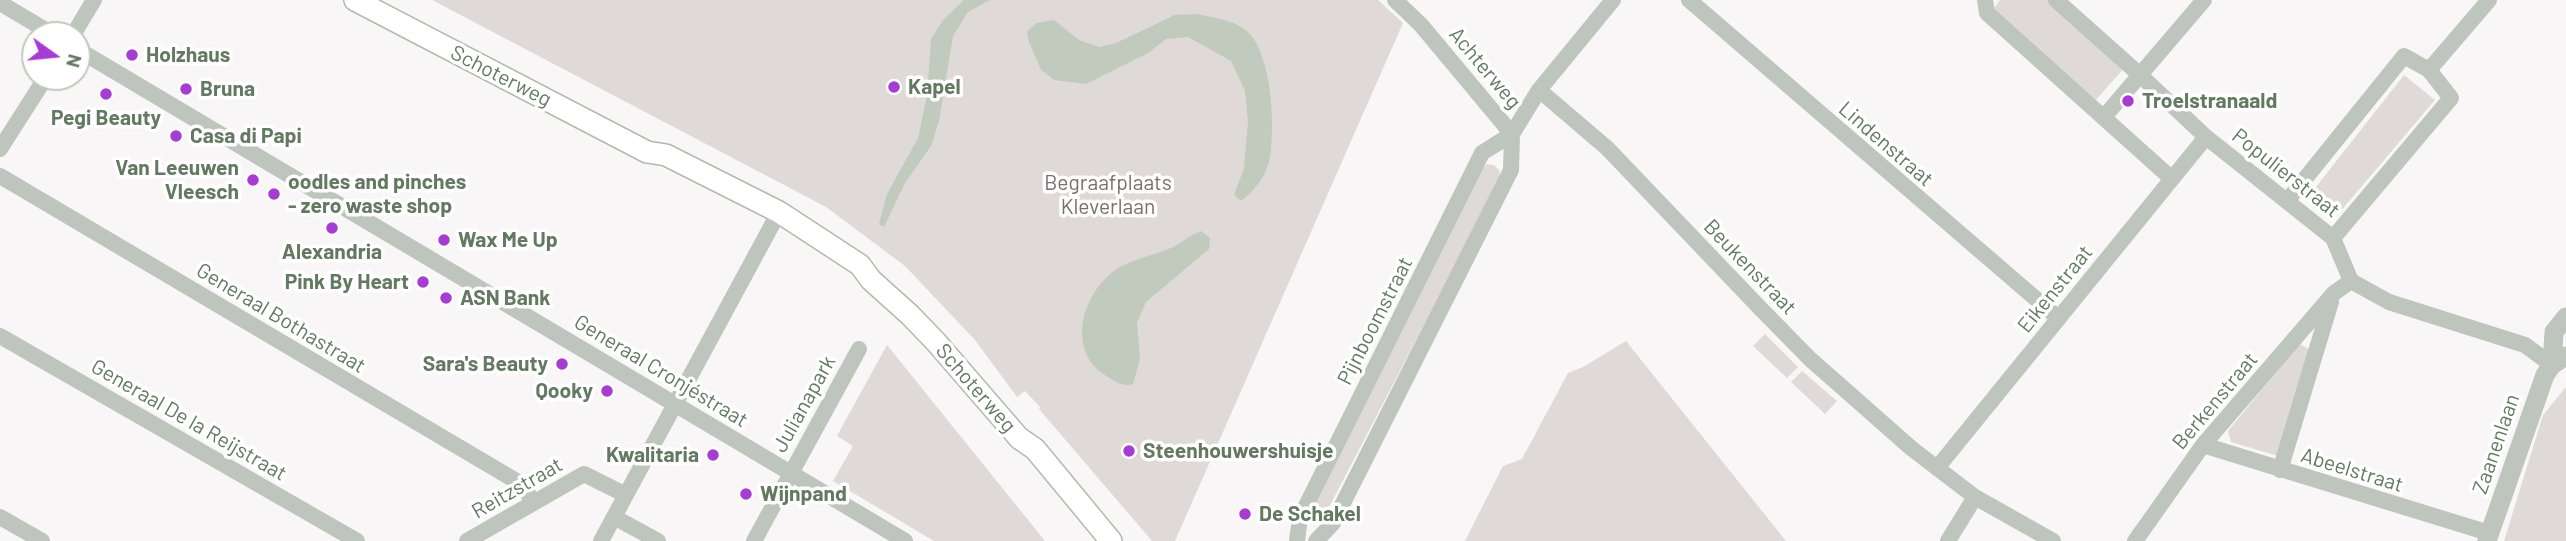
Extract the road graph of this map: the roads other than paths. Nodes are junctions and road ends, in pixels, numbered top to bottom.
1 (94, 0) edge
2 (355, 0) edge
3 (1395, 0) edge
4 (1613, 0) edge
5 (1689, 0) edge
6 (1986, 0) edge
7 (2056, 0) edge
8 (2204, 0) edge
9 (2489, 0) edge
10 (0, 3) edge
11 (30, 21) edge
12 (81, 21) edge
13 (91, 57) edge
14 (2430, 70) junction
15 (2140, 75) junction
16 (1539, 90) junction
17 (37, 91) edge
18 (2104, 117) junction
19 (1512, 134) junction
20 (2206, 137) junction
21 (0, 149) edge
22 (0, 176) edge
23 (2172, 179) junction
24 (2287, 201) junction
25 (775, 218) junction
26 (2333, 238) junction
27 (2351, 281) junction
28 (2334, 293) junction
29 (2057, 317) junction
30 (2566, 317) edge
31 (0, 336) edge
32 (859, 349) dead end
33 (2559, 360) edge
34 (674, 403) junction
35 (1019, 438) junction
36 (2203, 445) junction
37 (1937, 468) junction
38 (2280, 470) junction
39 (790, 473) junction
40 (626, 495) junction
41 (1975, 497) junction
42 (533, 503) junction
43 (0, 517) edge
44 (614, 517) junction
45 (2488, 537) edge
46 (42, 541) edge
47 (357, 541) edge
48 (467, 541) edge
49 (601, 541) edge
50 (658, 541) edge
51 (754, 541) edge
52 (905, 541) edge
53 (1098, 541) edge
54 (1111, 541) edge
55 (1297, 541) edge
56 (1317, 541) edge
57 (1948, 541) edge
58 (2053, 541) edge
59 (2135, 541) edge

1 - 12 street
2 - 25 main road, Schoterweg
3 - 19 street, Achterweg
4 - 16 street, Pijnboomstraat
5 - 29 street, Lindenstraat
6 - 18 street
7 - 15 street, Populierstraat
8 - 15 street
9 - 14 street
10 - 11 street
13 - 34 street, Generaal Cronjéstraat
14 - 24 street
14 - 26 street
15 - 18 street
15 - 20 street, Populierstraat
16 - 19 street, Pijnboomstraat
16 - 37 street, Beukenstraat
17 - 21 street
18 - 23 street
19 - 55 street, Pijnboomstraat
19 - 56 street, Pijnboomstraat
20 - 23 street, Eikenstraat
20 - 24 street, Populierstraat
22 - 42 street, Generaal Bothastraat
23 - 29 street, Eikenstraat
24 - 26 street, Populierstraat
25 - 34 street
25 - 35 main road, Schoterweg
26 - 27 street, Populierstraat
27 - 28 street, Berkenstraat
27 - 33 street
28 - 36 street, Berkenstraat
28 - 38 street
29 - 37 street, Eikenstraat
30 - 33 street, Zaanenlaan
31 - 47 street, Generaal De la Reijstraat
32 - 39 street, Julianapark
33 - 45 street, Zaanenlaan
34 - 39 street, Generaal Cronjéstraat
34 - 40 street
35 - 53 main road, Schoterweg
35 - 54 main road, Schoterweg
36 - 38 street, Abeelstraat
36 - 59 street, Berkenstraat
37 - 41 street, Beukenstraat
38 - 45 street, Abeelstraat
39 - 51 street
39 - 52 street, Julianapark
40 - 42 street, Reitzstraat
40 - 44 street
41 - 57 street
41 - 58 street, Beukenstraat
42 - 48 street, Reitzstraat
43 - 46 street
44 - 49 street
44 - 50 street

